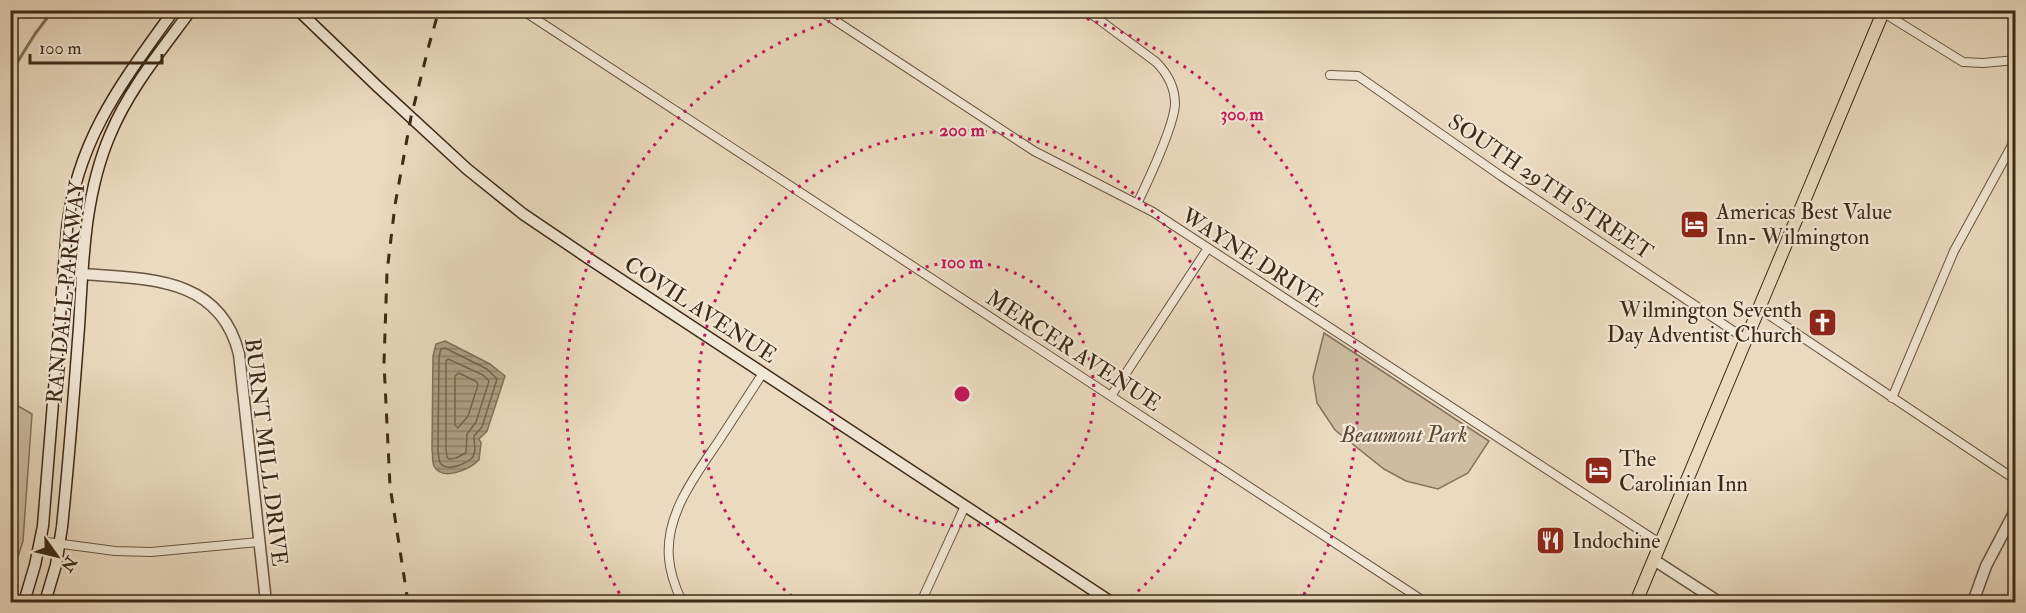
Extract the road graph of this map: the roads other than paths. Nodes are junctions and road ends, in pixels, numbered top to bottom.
1 (174, 10) edge
2 (191, 10) edge
3 (298, 10) edge
4 (522, 10) edge
5 (819, 10) edge
6 (1086, 10) edge
7 (1884, 12) edge
8 (2016, 60) edge
9 (1330, 75) dead end
10 (2016, 138) edge
11 (1137, 204) junction
12 (1208, 248) junction
13 (63, 272) junction
14 (82, 274) junction
15 (1760, 309) junction
16 (1747, 340) junction
17 (763, 373) junction
18 (1112, 396) junction
19 (1892, 398) junction
20 (2016, 480) edge
21 (965, 506) junction
22 (2016, 509) edge
23 (40, 541) junction
24 (259, 542) junction
25 (60, 543) junction
26 (1661, 544) junction
27 (1654, 560) junction
28 (24, 603) edge
29 (45, 603) edge
30 (266, 603) edge
31 (682, 603) edge
32 (921, 603) edge
33 (1111, 603) edge
34 (1425, 603) edge
35 (1636, 603) edge
36 (1719, 603) edge
37 (1973, 603) edge

1 - 13 main road, RANDALL PARKWAY
2 - 14 main road, RANDALL PARKWAY
3 - 17 main road, COVIL AVENUE
4 - 18 street, MERCER AVENUE
5 - 11 street, WAYNE DRIVE
6 - 11 street
7 - 8 street
7 - 15 main road
9 - 16 street, SOUTH 29TH STREET
10 - 19 street
11 - 12 street, WAYNE DRIVE
12 - 18 street
12 - 26 street, WAYNE DRIVE
13 - 14 street
13 - 23 main road, RANDALL PARKWAY
14 - 24 main road, BURNT MILL DRIVE
14 - 25 main road, RANDALL PARKWAY
15 - 16 main road
15 - 19 street
16 - 26 main road
17 - 21 main road, COVIL AVENUE
17 - 31 street
18 - 34 street, MERCER AVENUE
19 - 20 street
21 - 32 street
21 - 33 main road, COVIL AVENUE
22 - 37 main road
23 - 25 street
23 - 28 main road, RANDALL PARKWAY
24 - 25 street
24 - 30 main road, BURNT MILL DRIVE
25 - 29 main road, RANDALL PARKWAY
26 - 27 main road
27 - 35 main road
27 - 36 main road

